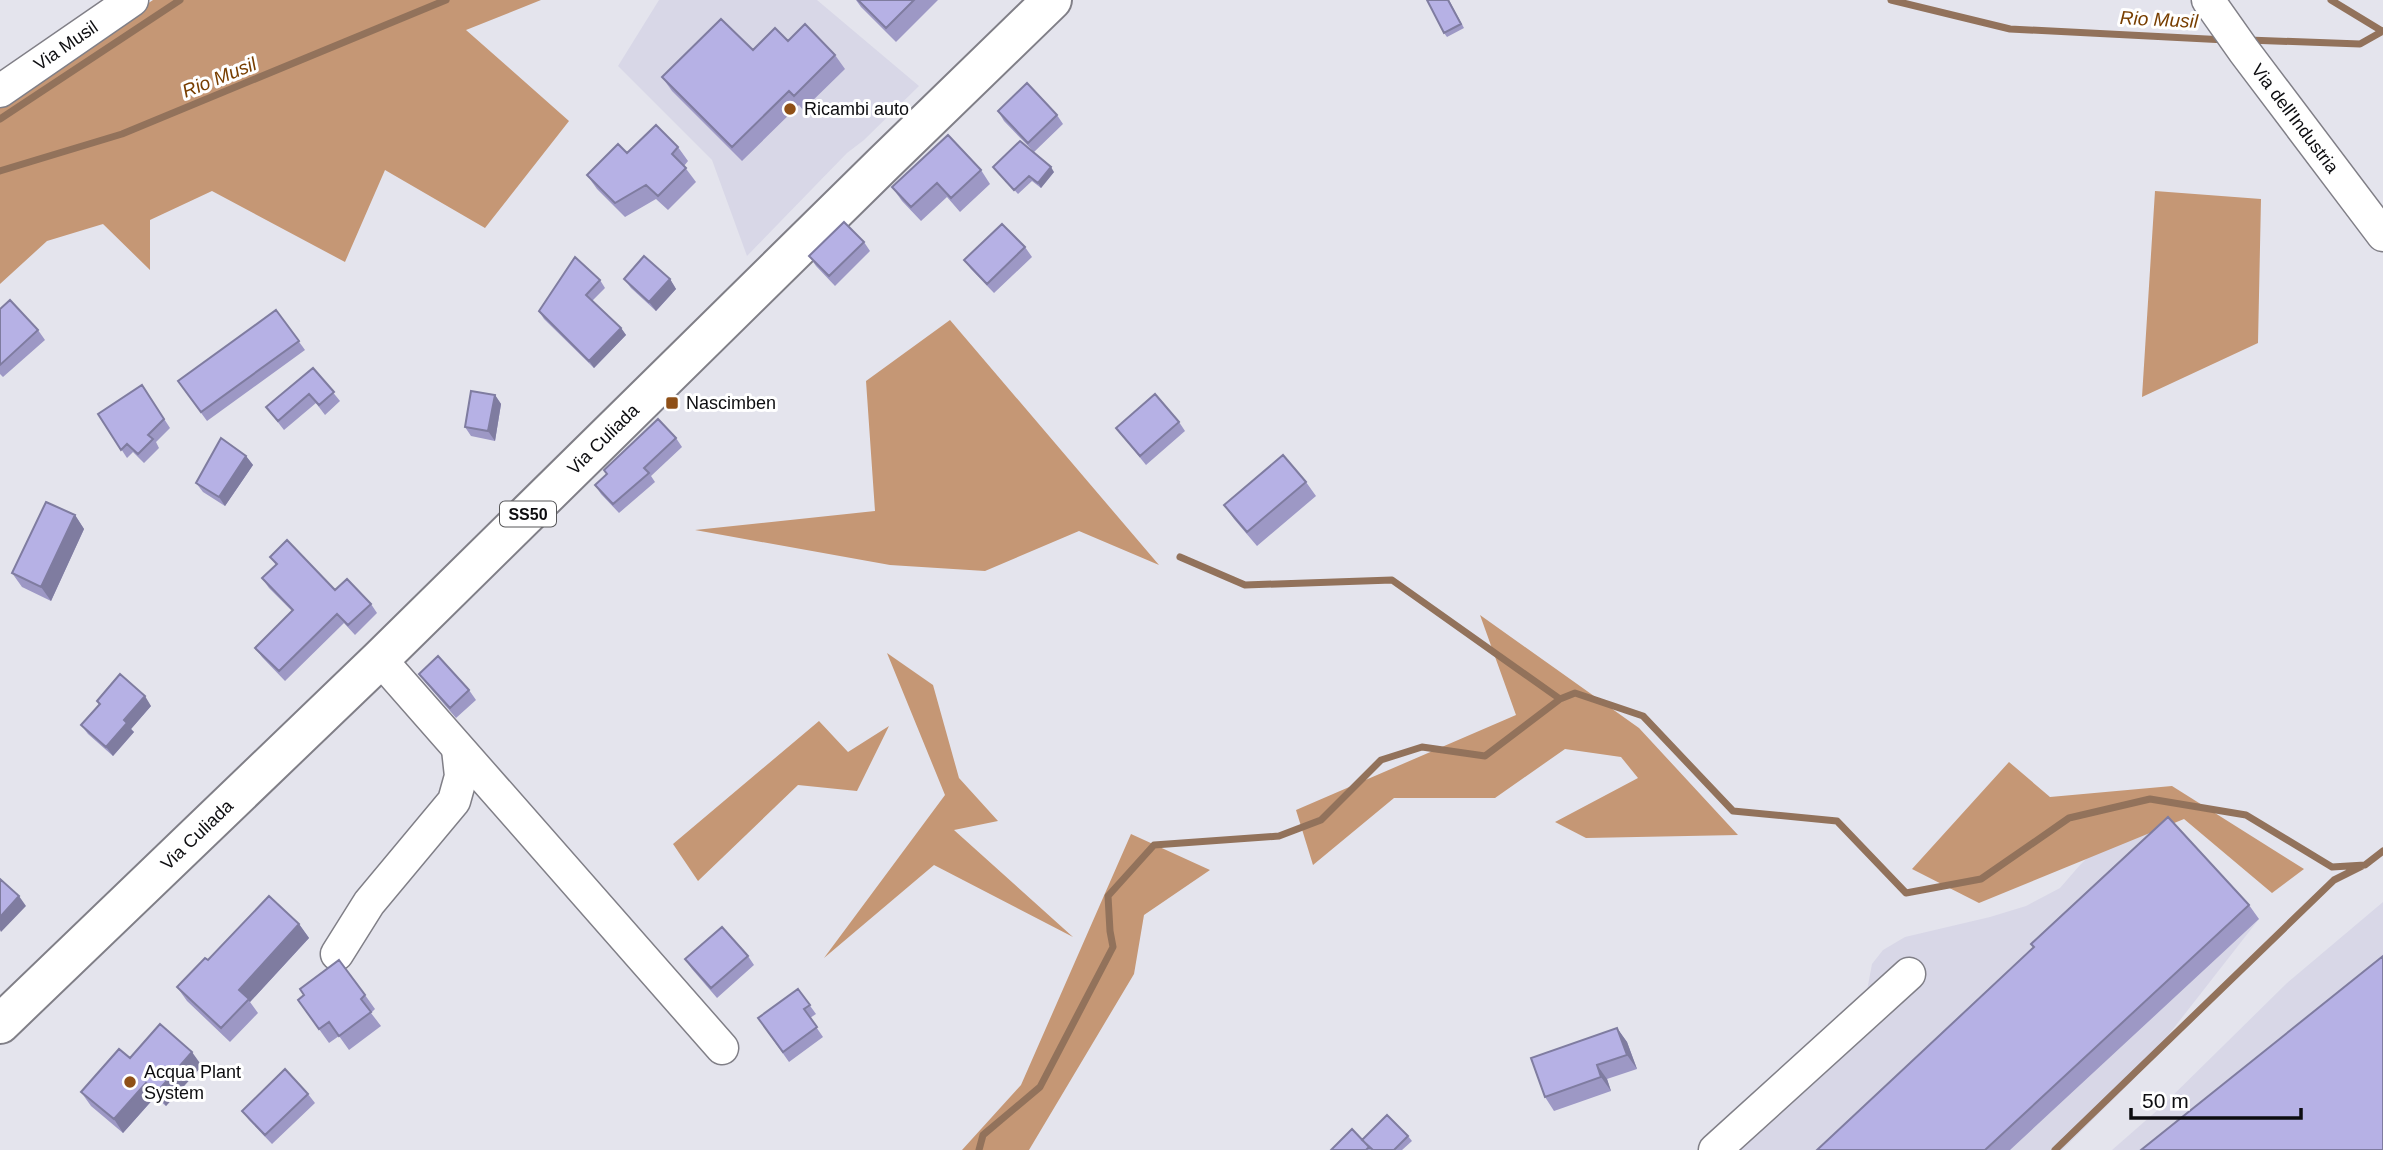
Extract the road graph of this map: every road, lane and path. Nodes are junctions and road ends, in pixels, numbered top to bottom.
1 (132, 0) edge
2 (1052, 0) edge
3 (2210, 4) edge
4 (0, 91) edge
5 (2383, 234) edge
6 (380, 659) junction
7 (458, 749) junction
8 (337, 954) dead end
9 (1909, 974) dead end
10 (0, 1024) edge
11 (722, 1048) dead end
12 (1715, 1150) edge

1 - 4 street, Via Musil
2 - 6 main road, Via Culiada / SS50
3 - 5 street, Via dell'Industria
6 - 7 street
6 - 10 main road, Via Culiada / SS50
7 - 8 street
7 - 11 street
9 - 12 street

